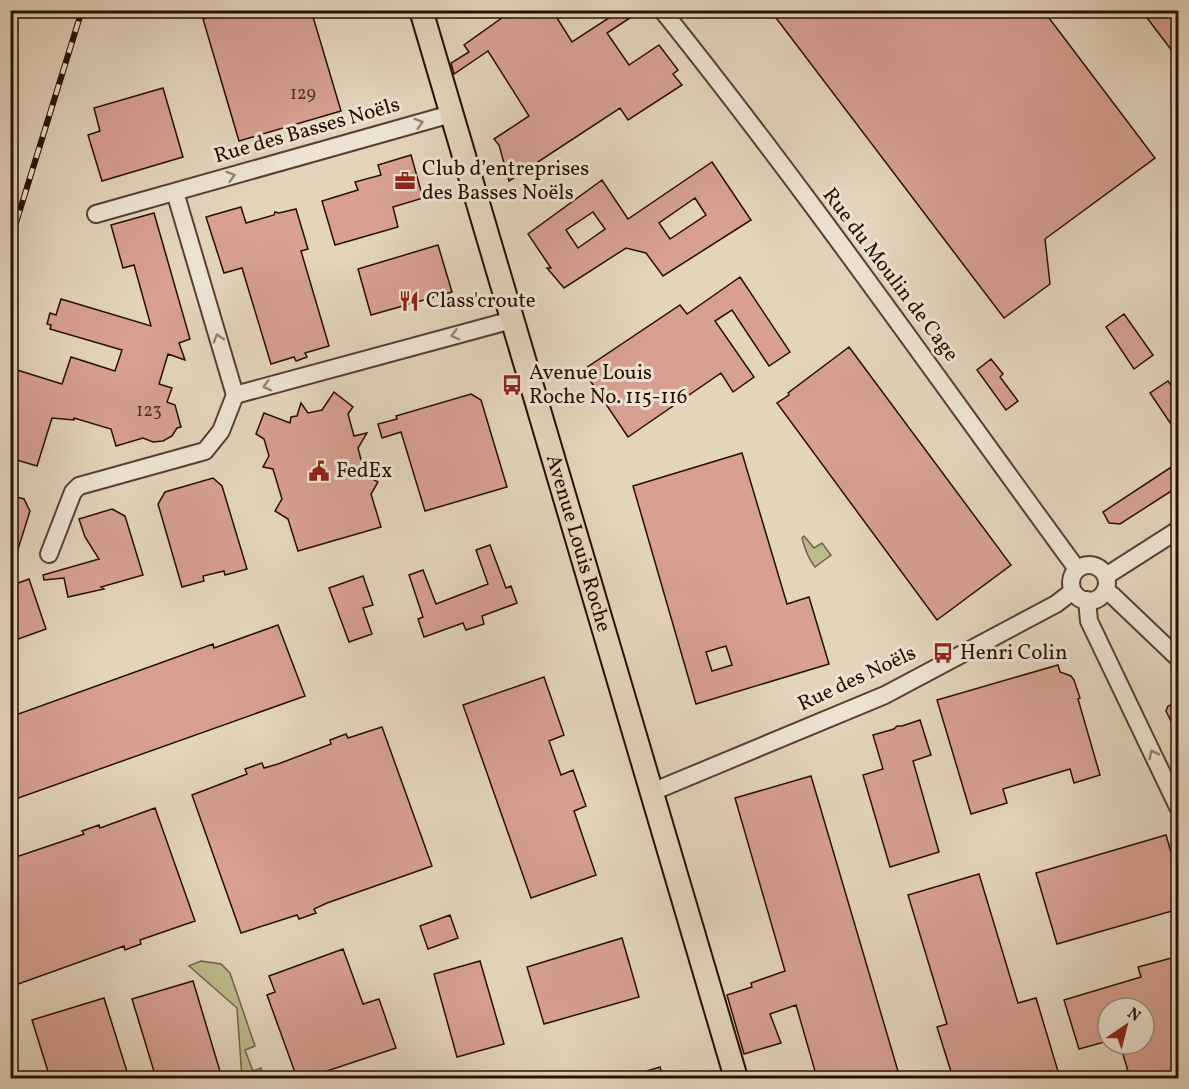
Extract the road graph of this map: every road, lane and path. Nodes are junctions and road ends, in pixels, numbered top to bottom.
1 (421, 10) edge
2 (662, 10) edge
3 (451, 114) junction
4 (175, 192) junction
5 (96, 214) dead end
6 (512, 320) junction
7 (235, 394) junction
8 (1179, 530) edge
9 (49, 554) dead end
10 (1077, 569) junction
11 (1105, 584) junction
12 (1080, 595) junction
13 (1179, 658) edge
14 (652, 792) junction
15 (1179, 807) edge
16 (736, 1078) edge

1 - 3 main road, Avenue Louis Roche
2 - 10 street, Rue du Moulin de Cage
4 -> 3 street, Rue des Basses Noëls
3 - 6 main road, Avenue Louis Roche
4 - 5 street, Rue des Basses Noëls
7 -> 4 street
6 -> 7 street
6 - 14 main road, Avenue Louis Roche
7 - 9 street
8 - 11 street
10 - 11 street
10 - 12 street
11 - 12 street
11 - 13 street
12 - 14 street, Rue des Noëls
15 -> 12 street
14 - 16 main road, Avenue Louis Roche

